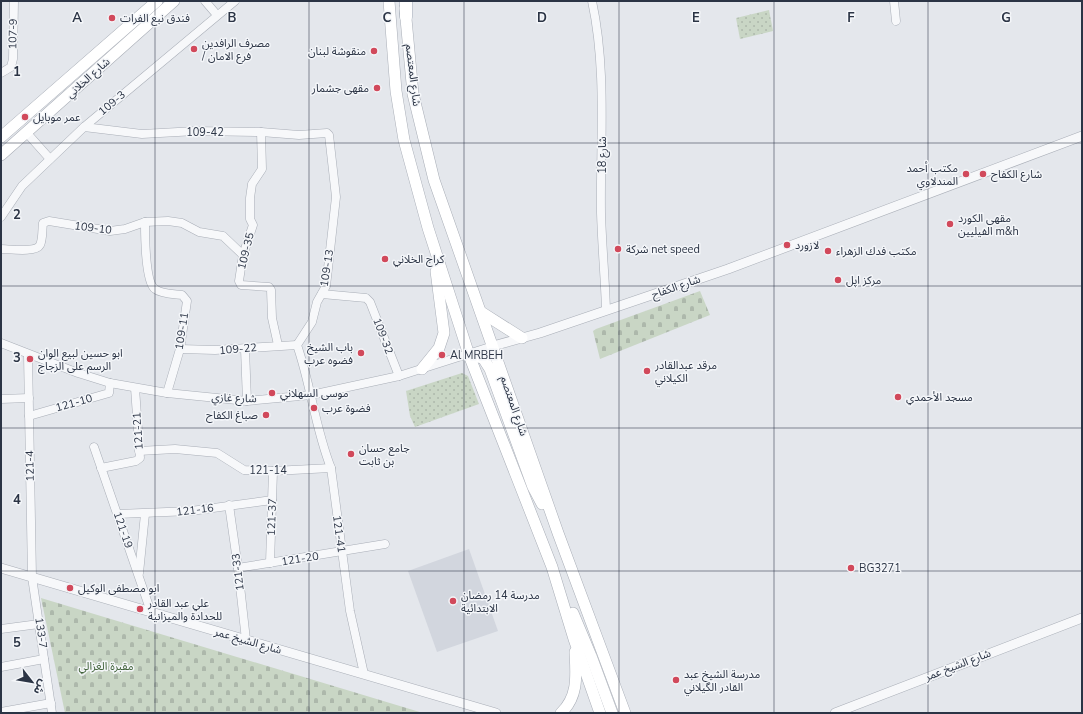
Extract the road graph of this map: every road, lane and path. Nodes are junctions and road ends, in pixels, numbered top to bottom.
1 (14, 1) edge
2 (157, 1) edge
3 (174, 1) edge
4 (205, 1) edge
5 (235, 1) edge
6 (389, 1) edge
7 (405, 1) edge
8 (592, 1) edge
9 (894, 1) edge
10 (217, 15) junction
11 (406, 17) joint
12 (896, 21) dead end
13 (1, 73) edge
14 (84, 127) junction
15 (26, 132) junction
16 (261, 132) junction
17 (327, 133) joint
18 (1082, 136) edge
19 (1, 138) edge
20 (1, 154) edge
21 (50, 159) junction
22 (1, 217) edge
23 (144, 222) junction
24 (432, 241) junction
25 (1, 249) edge
26 (243, 255) junction
27 (322, 294) junction
28 (606, 310) junction
29 (481, 312) junction
30 (522, 338) junction
31 (1, 343) edge
32 (278, 345) junction
33 (297, 345) junction
34 (493, 346) junction
35 (180, 349) junction
36 (245, 349) junction
37 (28, 355) junction
38 (469, 355) junction
39 (422, 369) junction
40 (399, 376) junction
41 (110, 383) junction
42 (135, 388) junction
43 (167, 393) junction
44 (311, 395) junction
45 (29, 398) junction
46 (1, 399) edge
47 (247, 401) junction
48 (29, 416) junction
49 (94, 447) dead end
50 (139, 451) junction
51 (102, 468) junction
52 (331, 468) junction
53 (273, 471) junction
54 (272, 500) junction
55 (229, 505) junction
56 (118, 514) junction
57 (144, 514) junction
58 (558, 533) junction
59 (385, 544) dead end
60 (342, 552) junction
61 (270, 563) junction
62 (552, 567) junction
63 (1, 568) edge
64 (238, 568) junction
65 (32, 577) junction
66 (139, 577) junction
67 (151, 612) junction
68 (1082, 618) edge
69 (39, 624) junction
70 (1, 629) edge
71 (574, 639) junction
72 (246, 640) junction
73 (44, 659) junction
74 (1, 667) edge
75 (364, 674) junction
76 (617, 689) junction
77 (51, 703) junction
78 (1, 712) edge
79 (52, 713) edge
80 (496, 713) edge
81 (561, 713) edge
82 (600, 713) edge
83 (612, 713) edge
84 (625, 713) edge
85 (632, 713) edge
86 (835, 713) edge

1 - 13 street, 107-9
2 - 19 main road, شارع الخلاني
3 - 15 main road, شارع الخلاني
4 - 10 street
5 - 10 street, 109-3
6 - 24 main road, شارع المعتصم
7 - 11 main road
8 - 28 street, شارع 18
9 - 12 street
10 - 14 street, 109-3
11 - 29 main road, شارع المعتصم
14 - 16 street, 109-42
14 - 21 street, 109-3
15 - 20 main road, شارع الخلاني
15 - 21 street
16 - 17 street, 109-42
16 - 26 street, 109-35
17 - 27 street, 109-13
18 - 28 street, شارع الكفاح
21 - 22 street, 109-3
23 - 25 street, 109-10
23 - 26 street, 109-10
23 - 35 street, 109-11
24 - 38 main road, شارع المعتصم
24 - 39 main road
26 - 32 street, 109-35
27 - 33 street, 109-13
27 - 40 street, 109-32
28 - 30 street, شارع الكفاح
29 - 30 main road
29 - 34 main road, شارع المعتصم
30 - 34 street, شارع الكفاح
31 - 37 street, شارع غازي
32 - 33 street, 109-22
32 - 36 street, 109-22
33 - 44 street
34 - 38 street, شارع غازي
34 - 58 main road, شارع المعتصم
35 - 36 street, 109-22
35 - 43 street, 109-11
36 - 47 street
37 - 41 street, شارع غازي
37 - 45 street, 121-4
38 - 39 street, شارع غازي
38 - 58 main road
38 - 62 main road, شارع المعتصم
39 - 40 street, شارع غازي
40 - 44 street, شارع غازي
41 - 42 street, شارع غازي
41 - 48 street, 121-10
42 - 43 street, شارع غازي
42 - 50 street, 121-21
43 - 47 street, شارع غازي
44 - 47 street, شارع غازي
44 - 52 street, 121-41
45 - 46 street
45 - 48 street, 121-4
48 - 65 street, 121-4
49 - 51 street, 121-19
50 - 51 street, 121-21
50 - 53 street, 121-14
51 - 56 street, 121-19
52 - 53 street, 121-14
52 - 60 street, 121-41
53 - 54 street, 121-37
54 - 55 street, 121-16
54 - 61 street, 121-37
55 - 57 street, 121-16
55 - 64 street, 121-33
56 - 57 street, 121-16
56 - 66 street, 121-19
57 - 66 street
58 - 76 main road, شارع المعتصم
59 - 60 street, 121-20
60 - 61 street, 121-20
60 - 75 street, 121-41
61 - 64 street, 121-20
62 - 71 main road, شارع المعتصم
62 - 83 main road
63 - 65 street, شارع الشيخ عمر
64 - 72 street, 121-33
65 - 67 street, شارع الشيخ عمر
65 - 69 street, 133-7
66 - 67 street, 121-19
67 - 72 street, شارع الشيخ عمر
68 - 86 street, شارع الشيخ عمر
69 - 70 street
69 - 73 street, 133-7
71 - 81 main road
71 - 82 main road, شارع المعتصم
72 - 75 street, شارع الشيخ عمر
73 - 74 street
73 - 77 street, 133-7
75 - 80 street, شارع الشيخ عمر
76 - 84 main road, شارع المعتصم
76 - 85 main road
77 - 78 street
77 - 79 street, 133-7

